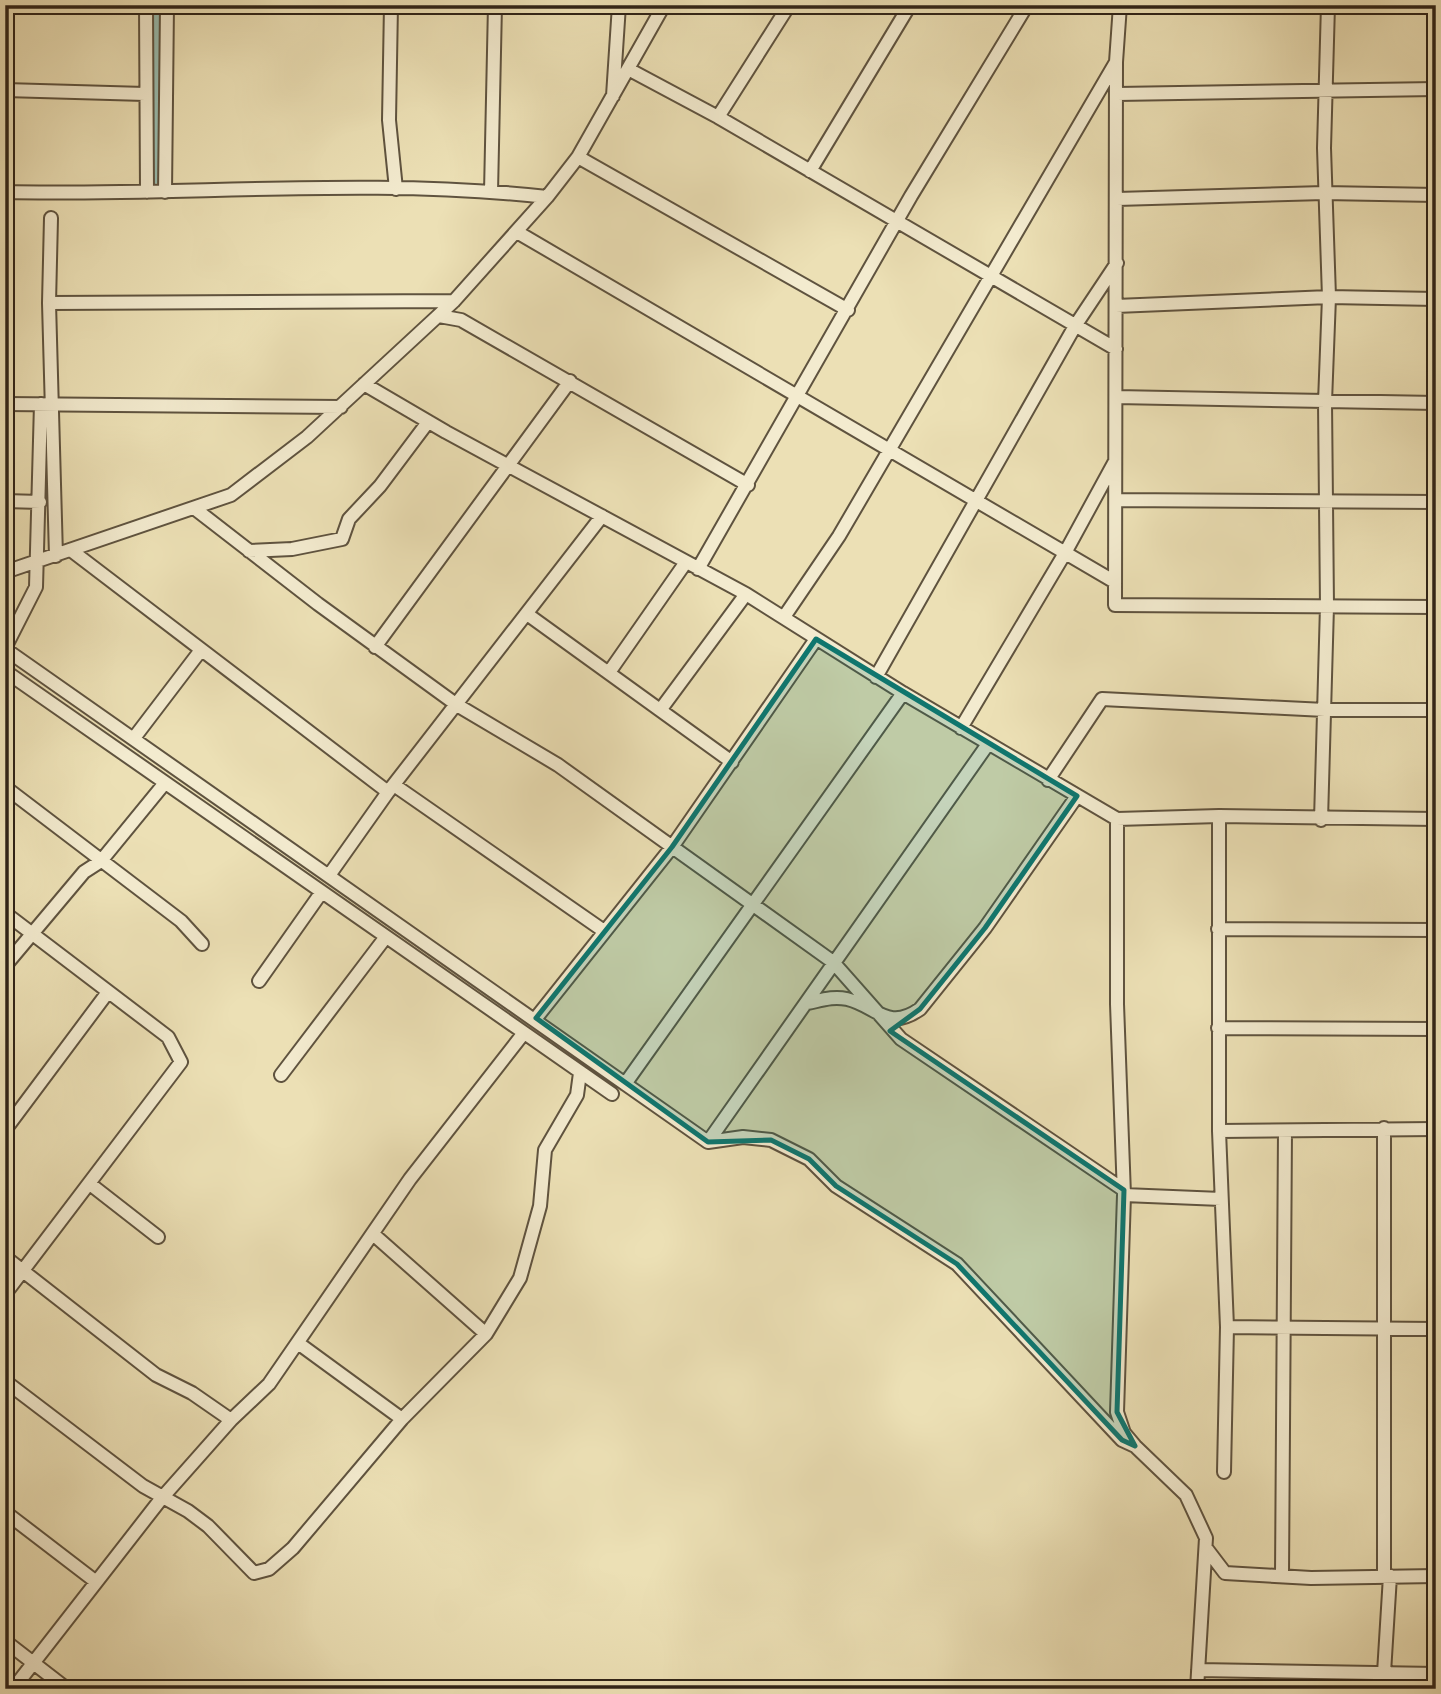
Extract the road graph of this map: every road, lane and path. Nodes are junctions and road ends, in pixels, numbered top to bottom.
1 (146, 5) edge
2 (167, 5) edge
3 (391, 5) edge
4 (495, 5) edge
5 (619, 5) edge
6 (664, 5) edge
7 (789, 5) edge
8 (910, 5) edge
9 (1027, 5) edge
10 (1120, 5) edge
11 (1328, 5) edge
12 (1116, 62) junction
13 (629, 70) junction
14 (1436, 89) edge
15 (5, 90) edge
16 (1327, 90) junction
17 (145, 94) junction
18 (1117, 94) junction
19 (612, 100) junction
20 (718, 117) junction
21 (578, 157) junction
22 (810, 171) junction
23 (396, 189) junction
24 (491, 191) junction
25 (5, 192) edge
26 (146, 192) junction
27 (165, 192) junction
28 (1324, 192) junction
29 (1436, 195) edge
30 (547, 197) junction
31 (1117, 199) junction
32 (51, 218) dead end
33 (897, 222) junction
34 (517, 232) junction
35 (1117, 262) junction
36 (990, 276) junction
37 (1329, 297) junction
38 (1436, 299) edge
39 (454, 301) junction
40 (49, 303) junction
41 (1116, 306) junction
42 (848, 310) junction
43 (439, 316) junction
44 (1075, 326) junction
45 (1116, 349) junction
46 (570, 381) junction
47 (364, 384) junction
48 (797, 397) junction
49 (1116, 397) junction
50 (1325, 402) junction
51 (1436, 403) edge
52 (5, 404) edge
53 (47, 404) junction
54 (341, 407) junction
55 (428, 422) junction
56 (888, 450) junction
57 (1115, 460) junction
58 (509, 464) junction
59 (748, 485) junction
60 (5, 500) edge
61 (1116, 500) junction
62 (1326, 500) junction
63 (975, 501) junction
64 (40, 502) junction
65 (1436, 502) edge
66 (194, 508) junction
67 (602, 516) junction
68 (72, 551) junction
69 (249, 551) junction
70 (1065, 553) junction
71 (56, 556) junction
72 (37, 562) junction
73 (692, 565) junction
74 (5, 572) edge
75 (1115, 582) junction
76 (746, 594) junction
77 (1327, 606) junction
78 (1436, 607) edge
79 (527, 614) junction
80 (784, 617) junction
81 (816, 639) junction
82 (375, 647) junction
83 (5, 648) edge
84 (201, 650) junction
85 (5, 671) edge
86 (610, 671) junction
87 (876, 677) junction
88 (903, 694) junction
89 (457, 705) junction
90 (661, 709) junction
91 (1325, 710) junction
92 (1436, 710) edge
93 (961, 728) junction
94 (134, 738) junction
95 (988, 744) junction
96 (732, 762) junction
97 (1048, 780) junction
98 (164, 784) junction
99 (5, 787) edge
100 (391, 788) junction
101 (1077, 796) junction
102 (1219, 816) junction
103 (1117, 819) junction
104 (1436, 819) edge
105 (1321, 820) junction
106 (671, 847) junction
107 (101, 861) junction
108 (330, 874) junction
109 (321, 893) junction
110 (754, 904) junction
111 (5, 913) edge
112 (1218, 929) junction
113 (1436, 930) edge
114 (604, 931) junction
115 (31, 932) junction
116 (385, 938) junction
117 (202, 944) dead end
118 (833, 962) junction
119 (5, 966) edge
120 (259, 981) dead end
121 (108, 992) junction
122 (808, 1003) junction
123 (536, 1018) junction
124 (885, 1018) junction
125 (1218, 1028) junction
126 (1436, 1029) edge
127 (523, 1034) junction
128 (580, 1073) junction
129 (281, 1075) dead end
130 (625, 1084) junction
131 (612, 1094) dead end
132 (1384, 1128) junction
133 (1436, 1129) edge
134 (5, 1130) edge
135 (1219, 1131) junction
136 (1285, 1132) junction
137 (708, 1142) junction
138 (90, 1184) junction
139 (1124, 1193) junction
140 (1222, 1199) junction
141 (373, 1234) junction
142 (158, 1237) dead end
143 (5, 1257) edge
144 (22, 1270) junction
145 (5, 1294) edge
146 (1227, 1327) junction
147 (1385, 1328) junction
148 (1285, 1329) junction
149 (1436, 1329) edge
150 (486, 1334) junction
151 (298, 1343) junction
152 (5, 1381) edge
153 (402, 1419) junction
154 (231, 1420) junction
155 (1135, 1446) junction
156 (1224, 1472) dead end
157 (161, 1499) junction
158 (5, 1512) edge
159 (1206, 1548) junction
160 (1282, 1576) junction
161 (1387, 1576) junction
162 (1436, 1576) edge
163 (95, 1581) junction
164 (5, 1641) edge
165 (32, 1662) junction
166 (1198, 1670) junction
167 (1383, 1674) junction
168 (1436, 1674) edge
169 (13, 1689) edge
170 (67, 1689) edge
171 (1197, 1689) edge
172 (1383, 1689) edge

1 - 17 street
2 - 27 street
3 - 23 street
4 - 24 street
5 - 19 street
6 - 13 street
7 - 20 street
8 - 22 street
9 - 33 street
10 - 12 street
11 - 16 street
12 - 18 street
12 - 36 street
13 - 19 street
13 - 20 street
14 - 16 street
15 - 17 street
16 - 18 street
16 - 28 street
17 - 26 street
18 - 31 street
19 - 21 street
20 - 22 street
21 - 30 street
21 - 42 street
22 - 33 street
23 - 24 street
23 - 27 street
24 - 30 street
25 - 26 street
26 - 27 street
28 - 29 street
28 - 31 street
28 - 37 street
30 - 34 street
31 - 35 street
32 - 40 street
33 - 36 street
33 - 42 street
34 - 39 street
34 - 48 street
35 - 41 street
35 - 44 street
36 - 44 street
36 - 56 street
37 - 38 street
37 - 41 street
37 - 50 street
39 - 40 street
39 - 43 street
40 - 53 street
41 - 45 street
42 - 48 street
43 - 46 street
43 - 47 street
44 - 45 street
44 - 63 street
45 - 49 street
46 - 58 street
46 - 59 street
47 - 54 street
47 - 55 street
48 - 56 street
48 - 59 street
49 - 50 street
49 - 57 street
50 - 51 street
50 - 62 street
52 - 53 street
53 - 54 street
53 - 64 street
53 - 71 street
54 - 66 street
55 - 58 street
55 - 69 street
56 - 63 street
56 - 80 street
57 - 61 street
57 - 70 street
58 - 67 street
58 - 82 street
59 - 73 street
60 - 64 street
61 - 62 street
61 - 75 street
62 - 65 street
62 - 77 street
63 - 70 street
63 - 87 street
64 - 72 street
66 - 68 street
66 - 69 street
67 - 73 street
67 - 79 street
68 - 71 street
68 - 84 street
69 - 82 street
70 - 75 street
70 - 93 street
71 - 72 street
72 - 74 street
72 - 83 street
73 - 76 street
73 - 86 street
75 - 77 street
76 - 80 street
76 - 90 street
77 - 78 street
77 - 91 street
79 - 86 street
79 - 89 street
80 - 81 street
81 - 87 street
81 - 96 street
82 - 89 street
83 - 94 street
84 - 94 street
84 - 100 street
85 - 98 street
86 - 90 street
87 - 88 street
88 - 93 street
88 - 110 street
89 - 100 street
89 - 106 street
90 - 96 street
91 - 92 street
91 - 97 street
91 - 105 street
93 - 95 street
94 - 108 street
95 - 97 street
95 - 118 street
96 - 106 street
97 - 101 street
98 - 107 street
98 - 109 street
99 - 107 street
100 - 108 street
100 - 114 street
101 - 103 street
101 - 124 street
102 - 103 street
102 - 105 street
102 - 112 street
103 - 139 street
104 - 105 street
106 - 110 street
106 - 114 street
107 - 115 street
107 - 117 street
108 - 123 street
109 - 116 street
109 - 120 street
110 - 118 street
110 - 130 street
111 - 115 street
112 - 113 street
112 - 125 street
114 - 123 street
115 - 119 street
115 - 121 street
116 - 127 street
116 - 129 street
118 - 122 street
118 - 124 street
121 - 134 street
121 - 138 street
122 - 124 street
122 - 137 street
123 - 130 street
124 - 139 street
125 - 126 street
125 - 135 street
127 - 128 street
127 - 141 street
128 - 131 street
128 - 150 street
130 - 137 street
132 - 133 street
132 - 136 street
132 - 147 street
135 - 136 street
135 - 140 street
136 - 148 street
137 - 155 street
138 - 142 street
138 - 144 street
139 - 140 street
139 - 155 street
140 - 146 street
141 - 150 street
141 - 151 street
143 - 144 street
144 - 145 street
144 - 154 street
146 - 148 street
146 - 156 street
147 - 148 street
147 - 149 street
147 - 161 street
148 - 160 street
150 - 153 street
151 - 153 street
151 - 154 street
152 - 157 street
153 - 157 street
154 - 157 street
155 - 159 street
157 - 163 street
158 - 163 street
159 - 160 street
159 - 166 street
160 - 161 street
161 - 162 street
161 - 167 street
163 - 165 street
164 - 165 street
165 - 169 street
165 - 170 street
166 - 167 street
166 - 171 street
167 - 168 street
167 - 172 street

